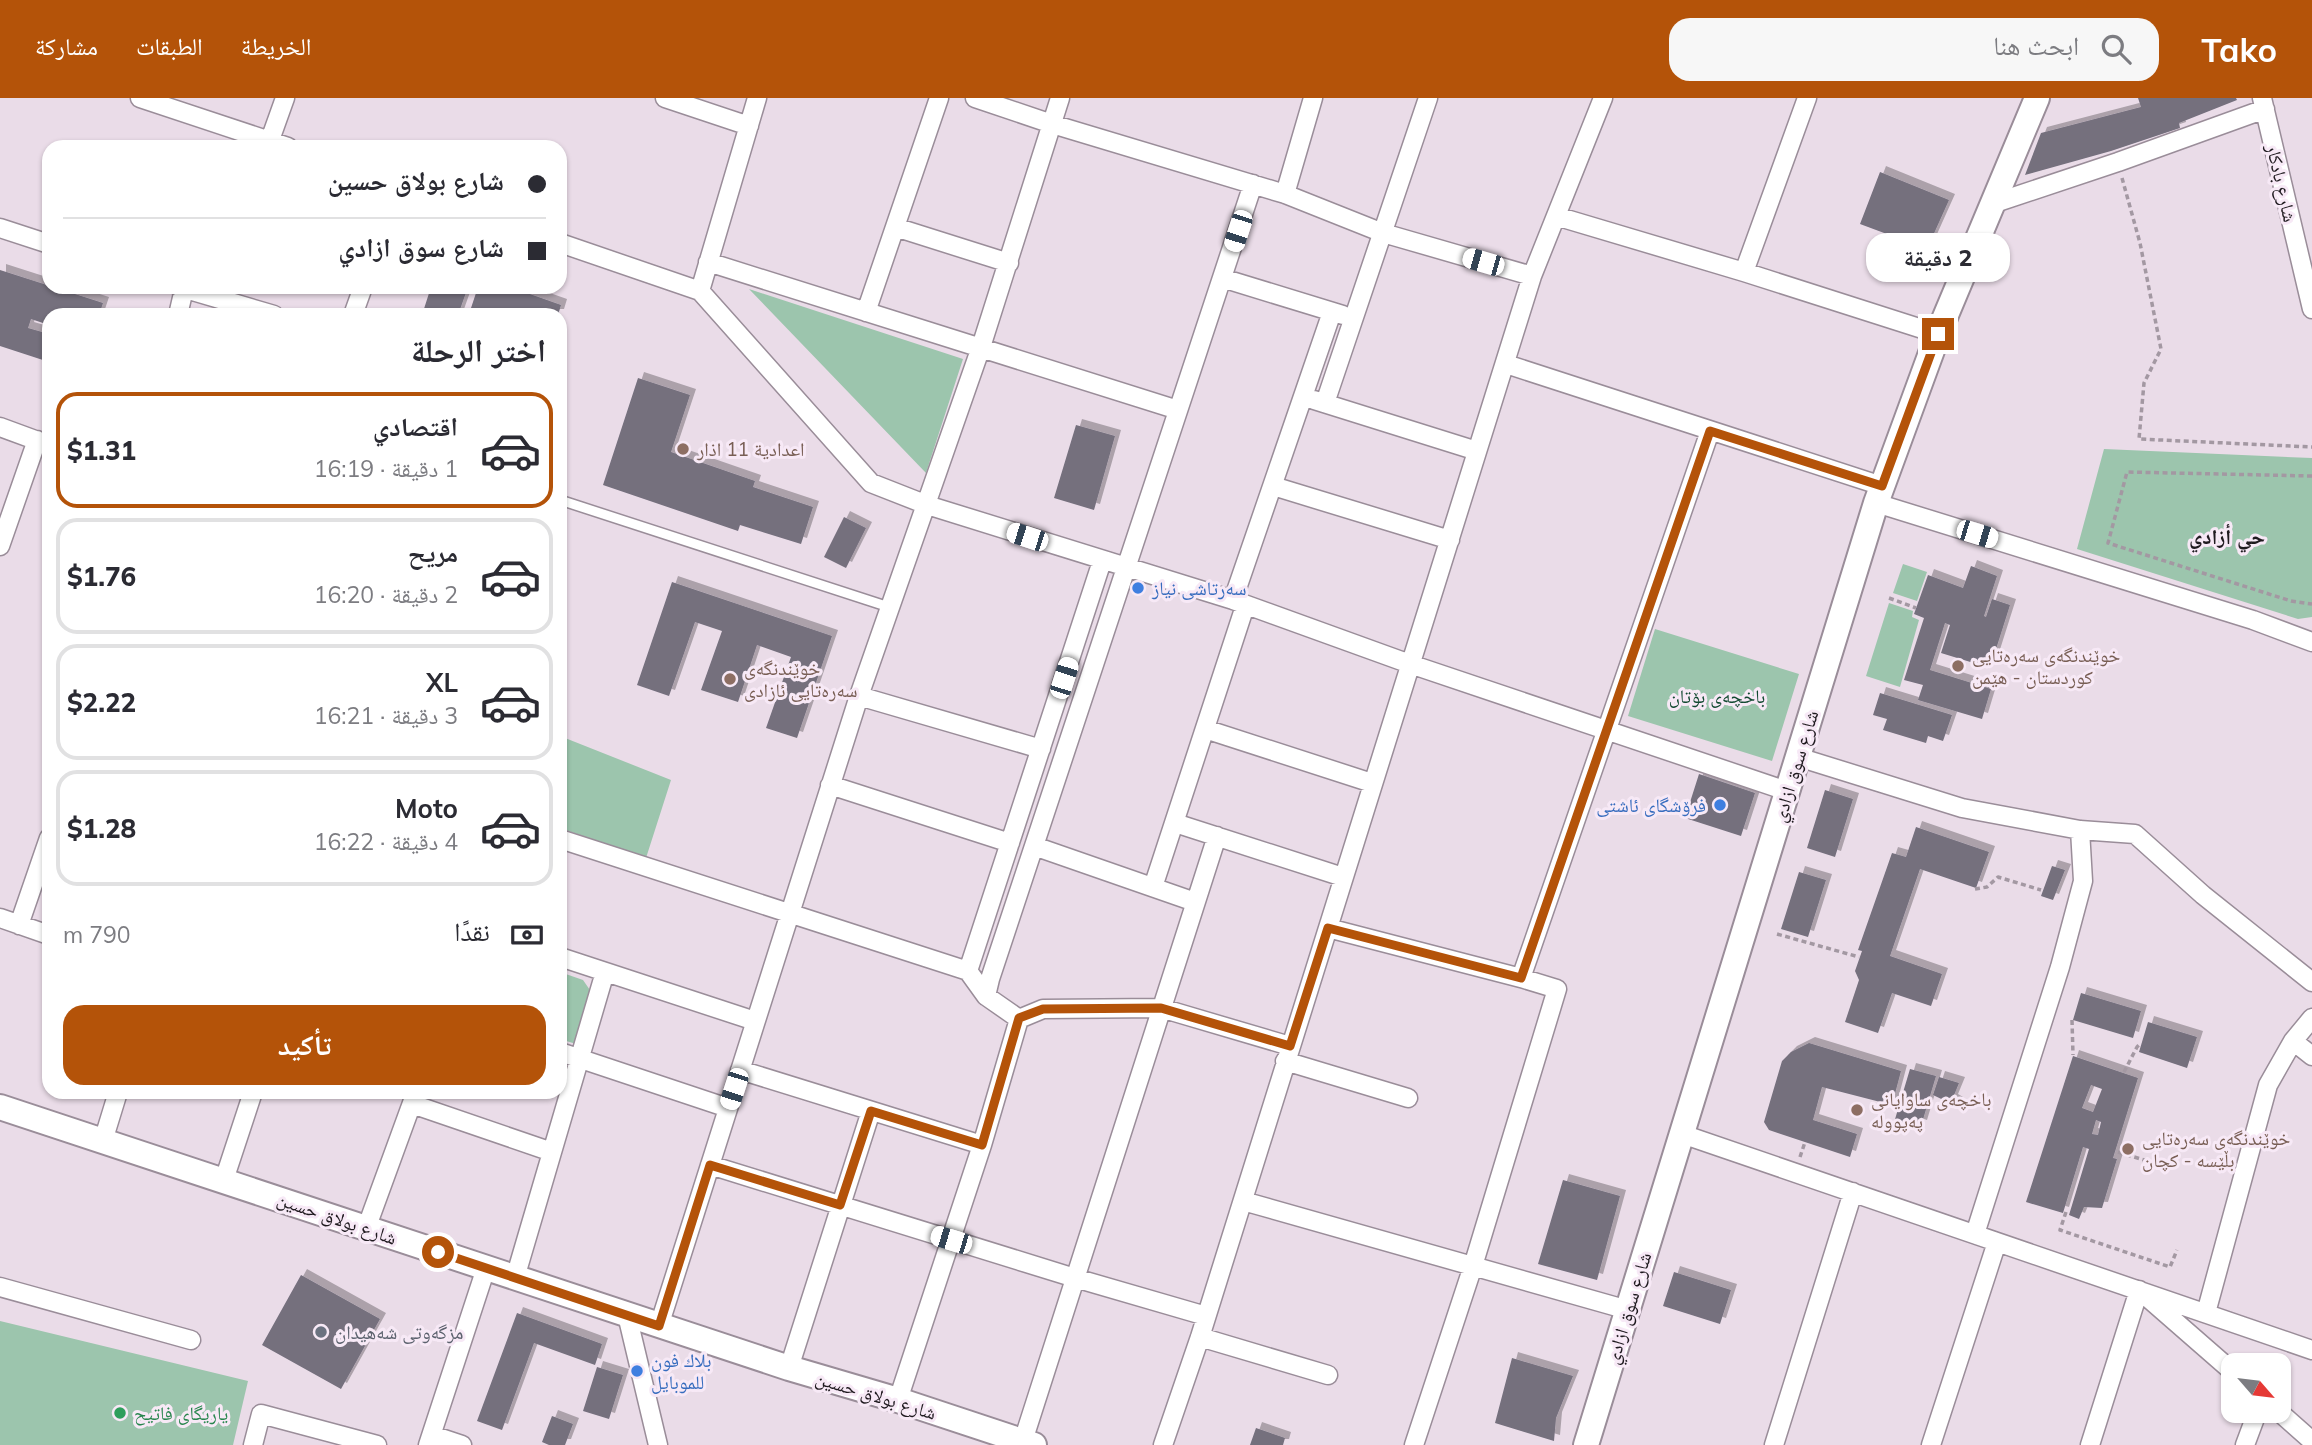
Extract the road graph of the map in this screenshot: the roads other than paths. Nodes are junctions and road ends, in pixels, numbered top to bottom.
1 (140, 98) edge
2 (285, 98) edge
3 (665, 98) edge
4 (757, 98) edge
5 (939, 98) edge
6 (975, 98) edge
7 (1060, 98) edge
8 (1428, 98) edge
9 (1603, 98) edge
10 (1807, 98) edge
11 (2037, 98) edge
12 (1307, 100) edge
13 (2263, 103) edge
14 (1052, 124) junction
15 (749, 126) junction
16 (270, 140) joint
17 (1253, 184) junction
18 (1285, 194) junction
19 (1992, 204) junction
20 (1556, 216) junction
21 (895, 227) junction
22 (0, 228) edge
23 (1383, 233) junction
24 (42, 242) edge
25 (567, 245) edge
26 (708, 262) junction
27 (1009, 263) junction
28 (1744, 272) junction
29 (1532, 276) junction
30 (1222, 278) junction
31 (700, 290) junction
32 (202, 294) edge
33 (250, 308) edge
34 (2312, 309) edge
35 (866, 312) junction
36 (1332, 312) junction
37 (1354, 319) junction
38 (1938, 334) junction
39 (981, 347) junction
40 (1506, 364) junction
41 (1304, 396) junction
42 (1325, 403) junction
43 (1178, 410) junction
44 (0, 427) edge
45 (1710, 431) junction
46 (42, 442) edge
47 (42, 444) edge
48 (1477, 451) junction
49 (1273, 486) junction
50 (1879, 494) junction
51 (567, 502) edge
52 (927, 505) junction
53 (1450, 540) junction
54 (0, 546) edge
55 (1102, 561) junction
56 (1126, 569) junction
57 (1239, 603) junction
58 (889, 607) junction
59 (2312, 642) edge
60 (1410, 664) junction
61 (859, 695) junction
62 (1205, 729) junction
63 (1606, 729) junction
64 (1041, 749) junction
65 (1798, 757) junction
66 (1372, 783) junction
67 (830, 785) junction
68 (1787, 791) junction
69 (1175, 823) junction
70 (2080, 830) junction
71 (1217, 836) junction
72 (567, 841) edge
73 (1010, 843) junction
74 (1034, 846) junction
75 (42, 858) edge
76 (1343, 877) junction
77 (1153, 887) junction
78 (1195, 902) junction
79 (789, 914) junction
80 (0, 918) edge
81 (19, 925) junction
82 (1328, 928) junction
83 (42, 933) edge
84 (567, 959) edge
85 (968, 971) junction
86 (605, 972) junction
87 (1521, 978) junction
88 (2312, 982) edge
89 (986, 996) junction
90 (1161, 1008) junction
91 (1019, 1018) junction
92 (2312, 1018) edge
93 (755, 1021) junction
94 (2293, 1041) junction
95 (1287, 1054) junction
96 (567, 1055) edge
97 (2312, 1056) edge
98 (579, 1059) junction
99 (740, 1070) junction
100 (1408, 1098) dead end
101 (116, 1099) edge
102 (251, 1099) edge
103 (414, 1099) edge
104 (417, 1099) edge
105 (0, 1107) edge
106 (728, 1108) junction
107 (871, 1111) junction
108 (1682, 1133) junction
109 (103, 1141) junction
110 (982, 1145) junction
111 (552, 1153) junction
112 (710, 1165) junction
113 (224, 1180) junction
114 (1853, 1192) junction
115 (1243, 1201) junction
116 (840, 1205) junction
117 (366, 1229) junction
118 (1975, 1234) junction
119 (951, 1240) junction
120 (1997, 1242) junction
121 (1472, 1266) junction
122 (486, 1268) junction
123 (515, 1278) junction
124 (1075, 1278) junction
125 (0, 1287) edge
126 (2139, 1290) junction
127 (1628, 1310) junction
128 (2206, 1313) junction
129 (627, 1315) junction
130 (1206, 1316) junction
131 (659, 1326) junction
132 (1200, 1338) junction
133 (191, 1340) dead end
134 (2312, 1350) edge
135 (2221, 1362) edge
136 (789, 1368) junction
137 (1328, 1375) dead end
138 (898, 1401) junction
139 (2291, 1422) edge
140 (2253, 1423) edge
141 (430, 1440) edge
142 (2312, 1441) edge
143 (1029, 1443) edge
144 (253, 1445) edge
145 (377, 1445) edge
146 (462, 1445) edge
147 (658, 1445) edge
148 (1163, 1445) edge
149 (1414, 1445) edge
150 (1586, 1445) edge
151 (1774, 1445) edge
152 (1931, 1445) edge
153 (2090, 1445) edge
154 (2245, 1445) edge

1 - 16 street
2 - 16 street
3 - 15 street
4 - 15 street
5 - 21 street
6 - 14 street
7 - 14 street
8 - 23 street
9 - 20 street
10 - 28 street
11 - 19 street, شارع سوق ازادي
12 - 18 street
13 - 19 street
13 - 34 street, شارع بادكار
14 - 17 street
14 - 27 street
15 - 26 street
17 - 18 street
17 - 30 street
18 - 23 street
19 - 38 street, شارع سوق ازادي
20 - 28 street
20 - 29 street
21 - 27 street
21 - 35 street
22 - 24 street
23 - 29 street
23 - 37 street
25 - 31 street
26 - 31 street
26 - 35 street
27 - 39 street
28 - 38 street
29 - 40 street
30 - 36 street
30 - 43 street
31 - 52 street
32 - 33 street
35 - 39 street
36 - 37 street
36 - 41 street
37 - 42 street
38 - 50 street, شارع سوق ازادي
39 - 43 street
39 - 52 street
40 - 45 street
40 - 48 street
41 - 42 street
41 - 49 street
42 - 48 street
43 - 56 street
44 - 46 street
45 - 50 street
45 - 63 street
47 - 54 street
48 - 53 street
49 - 53 street
49 - 57 street
50 - 59 street
50 - 65 street, شارع سوق ازادي
51 - 58 lane
52 - 55 street
52 - 58 street
53 - 60 street
55 - 56 street
55 - 64 street
56 - 57 street
56 - 74 street
57 - 60 street
57 - 62 street
58 - 61 street
60 - 63 street
60 - 66 street
61 - 64 street
61 - 67 street
62 - 66 street
62 - 69 street
63 - 68 street
63 - 87 street
64 - 73 street
65 - 68 street, شارع سوق ازادي
65 - 70 street
66 - 76 street
67 - 73 street
67 - 79 street
68 - 108 street, شارع سوق ازادي
69 - 71 street
69 - 77 street
70 - 88 street
70 - 118 street
71 - 76 street
71 - 78 street
72 - 79 street
73 - 85 street
74 - 77 street
74 - 89 street
75 - 81 street
76 - 82 street
77 - 78 street
78 - 90 street
79 - 85 street
79 - 93 street
80 - 81 street
81 - 83 street
82 - 87 street
82 - 95 street
84 - 86 street
85 - 89 street
86 - 93 street
86 - 98 street
87 - 121 street
89 - 91 street
90 - 91 street
90 - 95 street
90 - 124 street
91 - 110 street
92 - 94 street
93 - 99 street
94 - 97 street
94 - 128 street
95 - 100 street
95 - 115 street
96 - 98 street
98 - 106 street
98 - 111 street
99 - 106 street
99 - 107 street
101 - 109 street
102 - 113 street
103 - 117 street
104 - 111 street
105 - 109 street, شارع بولاق حسين
106 - 112 street
107 - 110 street
107 - 116 street
108 - 114 street
108 - 127 street, شارع سوق ازادي
109 - 113 street, شارع بولاق حسين
110 - 119 street
111 - 123 street
112 - 116 street
112 - 131 street
113 - 117 street, شارع بولاق حسين
114 - 118 street
114 - 151 street
115 - 121 street
115 - 130 street
116 - 119 street
116 - 136 street
117 - 122 street, شارع بولاق حسين
118 - 120 street
119 - 124 street
119 - 138 street
120 - 126 street
120 - 152 street
121 - 127 street
121 - 149 street
122 - 123 street, شارع بولاق حسين
122 - 141 street
123 - 129 street, شارع بولاق حسين
124 - 130 street
124 - 143 street
125 - 133 street
126 - 128 street
126 - 135 street
126 - 153 street
127 - 150 street, شارع سوق ازادي
128 - 134 street
129 - 131 street, شارع بولاق حسين
129 - 147 street
130 - 132 street
131 - 136 street, شارع بولاق حسين
132 - 137 street
132 - 148 street
136 - 138 street, شارع بولاق حسين
138 - 143 street, شارع بولاق حسين
139 - 142 street
140 - 154 street
141 - 146 street
144 - 145 street

